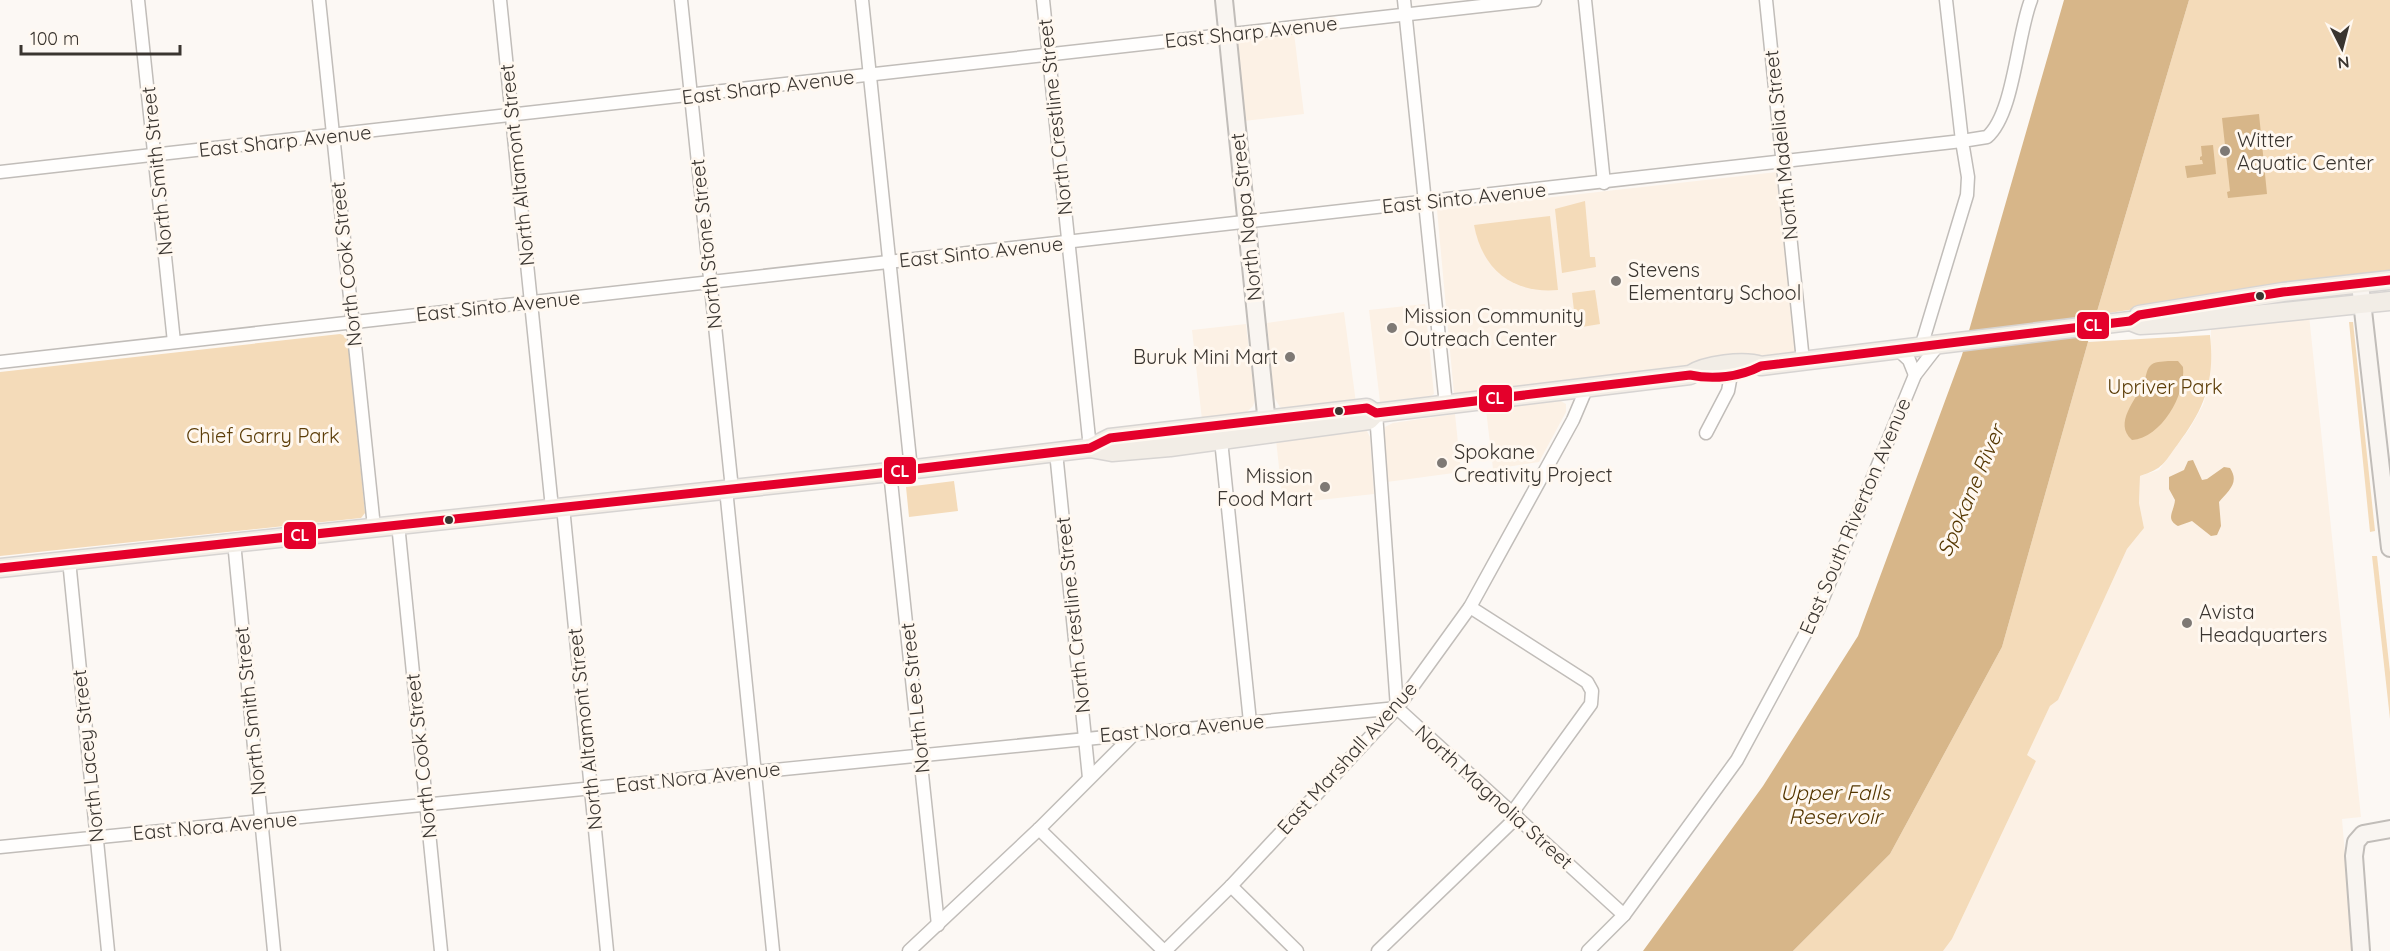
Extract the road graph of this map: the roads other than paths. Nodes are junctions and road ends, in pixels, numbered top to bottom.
1 (138, 0) edge
2 (319, 0) edge
3 (500, 0) edge
4 (681, 0) edge
5 (862, 0) edge
6 (1043, 0) edge
7 (1224, 0) edge
8 (1404, 0) edge
9 (1535, 0) edge
10 (1585, 0) edge
11 (1766, 0) edge
12 (1946, 0) edge
13 (2031, 0) edge
14 (1406, 15) junction
15 (1227, 34) junction
16 (1049, 54) junction
17 (870, 75) junction
18 (690, 95) junction
19 (513, 116) junction
20 (333, 135) junction
21 (1962, 141) junction
22 (155, 155) junction
23 (1783, 162) junction
24 (0, 172) edge
25 (1604, 183) junction
26 (1425, 202) junction
27 (1246, 222) junction
28 (1068, 243) junction
29 (889, 262) junction
30 (2390, 280) edge
31 (710, 282) junction
32 (2360, 284) junction
33 (2390, 301) edge
34 (531, 303) junction
35 (2362, 305) junction
36 (2128, 321) junction
37 (352, 322) junction
38 (174, 342) junction
39 (1941, 344) junction
40 (1921, 346) junction
41 (1897, 349) junction
42 (1803, 361) junction
43 (0, 362) edge
44 (1761, 366) junction
45 (1690, 375) junction
46 (1731, 375) junction
47 (1915, 375) junction
48 (1587, 387) junction
49 (1446, 405) junction
50 (1376, 413) junction
51 (1267, 426) junction
52 (1706, 433) dead end
53 (1221, 440) junction
54 (1089, 448) junction
55 (1056, 452) junction
56 (911, 469) junction
57 (890, 472) junction
58 (2386, 476) edge
59 (729, 489) junction
60 (557, 508) junction
61 (398, 524) junction
62 (374, 527) junction
63 (234, 542) junction
64 (2390, 548) edge
65 (69, 560) junction
66 (0, 568) edge
67 (1470, 607) junction
68 (1396, 708) junction
69 (1250, 722) junction
70 (1135, 733) junction
71 (1085, 738) junction
72 (921, 755) junction
73 (755, 772) junction
74 (1089, 778) junction
75 (591, 787) junction
76 (426, 805) junction
77 (1514, 815) junction
78 (261, 822) junction
79 (1039, 829) junction
80 (2390, 829) edge
81 (97, 837) junction
82 (0, 847) edge
83 (1231, 886) junction
84 (1624, 915) junction
85 (938, 925) junction
86 (912, 950) edge
87 (108, 951) edge
88 (274, 951) edge
89 (441, 951) edge
90 (607, 951) edge
91 (773, 951) edge
92 (1165, 951) edge
93 (1297, 951) edge
94 (1378, 951) edge
95 (1588, 951) edge
96 (2361, 951) edge

1 - 22 street, North Smith Street
2 - 20 street, North Cook Street
3 - 19 street, North Altamont Street
4 - 18 street, North Stone Street
5 - 17 street
6 - 16 street, North Crestline Street
7 - 15 main road, North Napa Street
8 - 14 street
9 - 14 street, East Sharp Avenue
10 - 25 street
11 - 23 street, North Madelia Street
12 - 21 street
13 - 21 street, East Sinto Avenue
14 - 15 street, East Sharp Avenue
14 - 26 street
15 - 16 street, East Sharp Avenue
15 - 27 main road, North Napa Street
16 - 17 street, East Sharp Avenue
16 - 28 street, North Crestline Street
17 - 18 street, East Sharp Avenue
17 - 29 street
18 - 19 street, East Sharp Avenue
18 - 31 street, North Stone Street
19 - 20 street, East Sharp Avenue
19 - 34 street, North Altamont Street
20 - 22 street, East Sharp Avenue
20 - 37 street, North Cook Street
21 - 23 street, East Sinto Avenue
21 - 40 street
22 - 24 street, East Sharp Avenue
22 - 38 street, North Smith Street
23 - 25 street, East Sinto Avenue
23 - 42 street, North Madelia Street
25 - 26 street, East Sinto Avenue
26 - 27 street, East Sinto Avenue
26 - 49 street
27 - 28 street, East Sinto Avenue
27 - 51 main road, North Napa Street
28 - 29 street, East Sinto Avenue
28 - 54 street, North Crestline Street
29 - 31 street, East Sinto Avenue
29 - 56 street
30 - 32 main road
31 - 34 street, East Sinto Avenue
31 - 59 street, North Stone Street
32 - 35 main road
32 - 36 main road
33 - 35 main road
34 - 37 street, East Sinto Avenue
34 - 60 street, North Altamont Street
35 - 36 main road
35 - 58 main road
36 - 39 main road
37 - 38 street, East Sinto Avenue
37 - 62 street, North Cook Street
38 - 43 street, East Sinto Avenue
39 - 40 main road
39 - 47 street, East South Riverton Avenue
40 - 41 main road
41 - 42 main road
41 - 47 street, East South Riverton Avenue
42 - 44 main road
44 - 45 main road
44 - 46 main road
45 - 46 main road
45 - 48 main road
46 - 52 street
47 - 84 street, East South Riverton Avenue
48 - 49 main road
48 - 67 street, East Marshall Avenue
49 - 50 main road
50 - 51 main road
50 - 68 street
51 - 53 main road
51 - 54 main road
53 - 54 main road
53 - 69 street
54 - 55 main road
55 - 56 main road
55 - 71 street, North Crestline Street
56 - 57 main road
57 - 59 main road
57 - 72 street, North Lee Street
58 - 64 main road
59 - 60 main road
59 - 73 street, North Stone Street
60 - 61 main road
60 - 75 street, North Altamont Street
61 - 62 main road
61 - 76 street, North Cook Street
62 - 63 main road
63 - 65 main road
63 - 78 street, North Smith Street
65 - 66 main road
65 - 81 street, North Lacey Street
67 - 68 street, East Marshall Avenue
67 - 77 street
68 - 69 street, East Nora Avenue
68 - 77 street, North Magnolia Street
68 - 83 street, East Marshall Avenue
69 - 70 street, East Nora Avenue
70 - 71 street, East Nora Avenue
70 - 74 street
71 - 72 street, East Nora Avenue
71 - 74 street, North Crestline Street
72 - 73 street, East Nora Avenue
72 - 85 street, North Lee Street
73 - 75 street, East Nora Avenue
73 - 91 street, North Stone Street
74 - 79 street
75 - 76 street, East Nora Avenue
75 - 90 street, North Altamont Street
76 - 78 street, East Nora Avenue
76 - 89 street, North Cook Street
77 - 84 street, North Magnolia Street
77 - 94 street
78 - 81 street, East Nora Avenue
78 - 88 street, North Smith Street
79 - 85 street
79 - 92 street
80 - 96 main road
81 - 82 street, East Nora Avenue
81 - 87 street, North Lacey Street
83 - 92 street, East Marshall Avenue
83 - 93 street
84 - 95 street, East South Riverton Avenue
85 - 86 street

